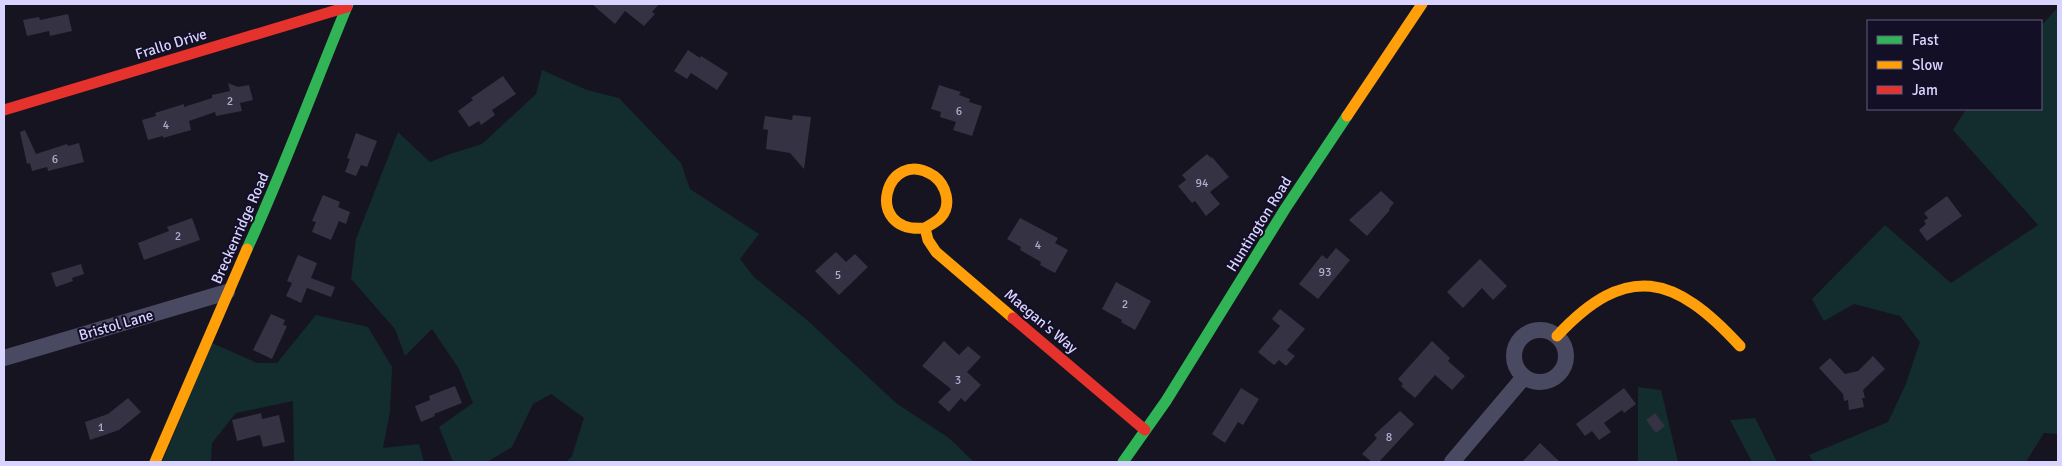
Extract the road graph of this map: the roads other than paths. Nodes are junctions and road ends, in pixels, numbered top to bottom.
1 (1422, 4) edge
2 (347, 6) edge
3 (4, 110) edge
4 (925, 228) junction
5 (228, 292) junction
6 (1557, 336) junction
7 (1740, 346) dead end
8 (4, 358) edge
9 (1524, 377) junction
10 (1145, 430) junction
11 (155, 462) edge
12 (1123, 462) edge
13 (1452, 462) edge

1 - 10 street, Huntington Road
2 - 3 street, Frallo Drive
2 - 5 street, Breckenridge Road
4 - 4 street
4 - 10 street, Maegan's Way
5 - 8 street, Bristol Lane
5 - 11 street, Breckenridge Road
6 - 7 street
6 - 9 street
6 - 9 street
9 - 13 street
10 - 12 street, Huntington Road

